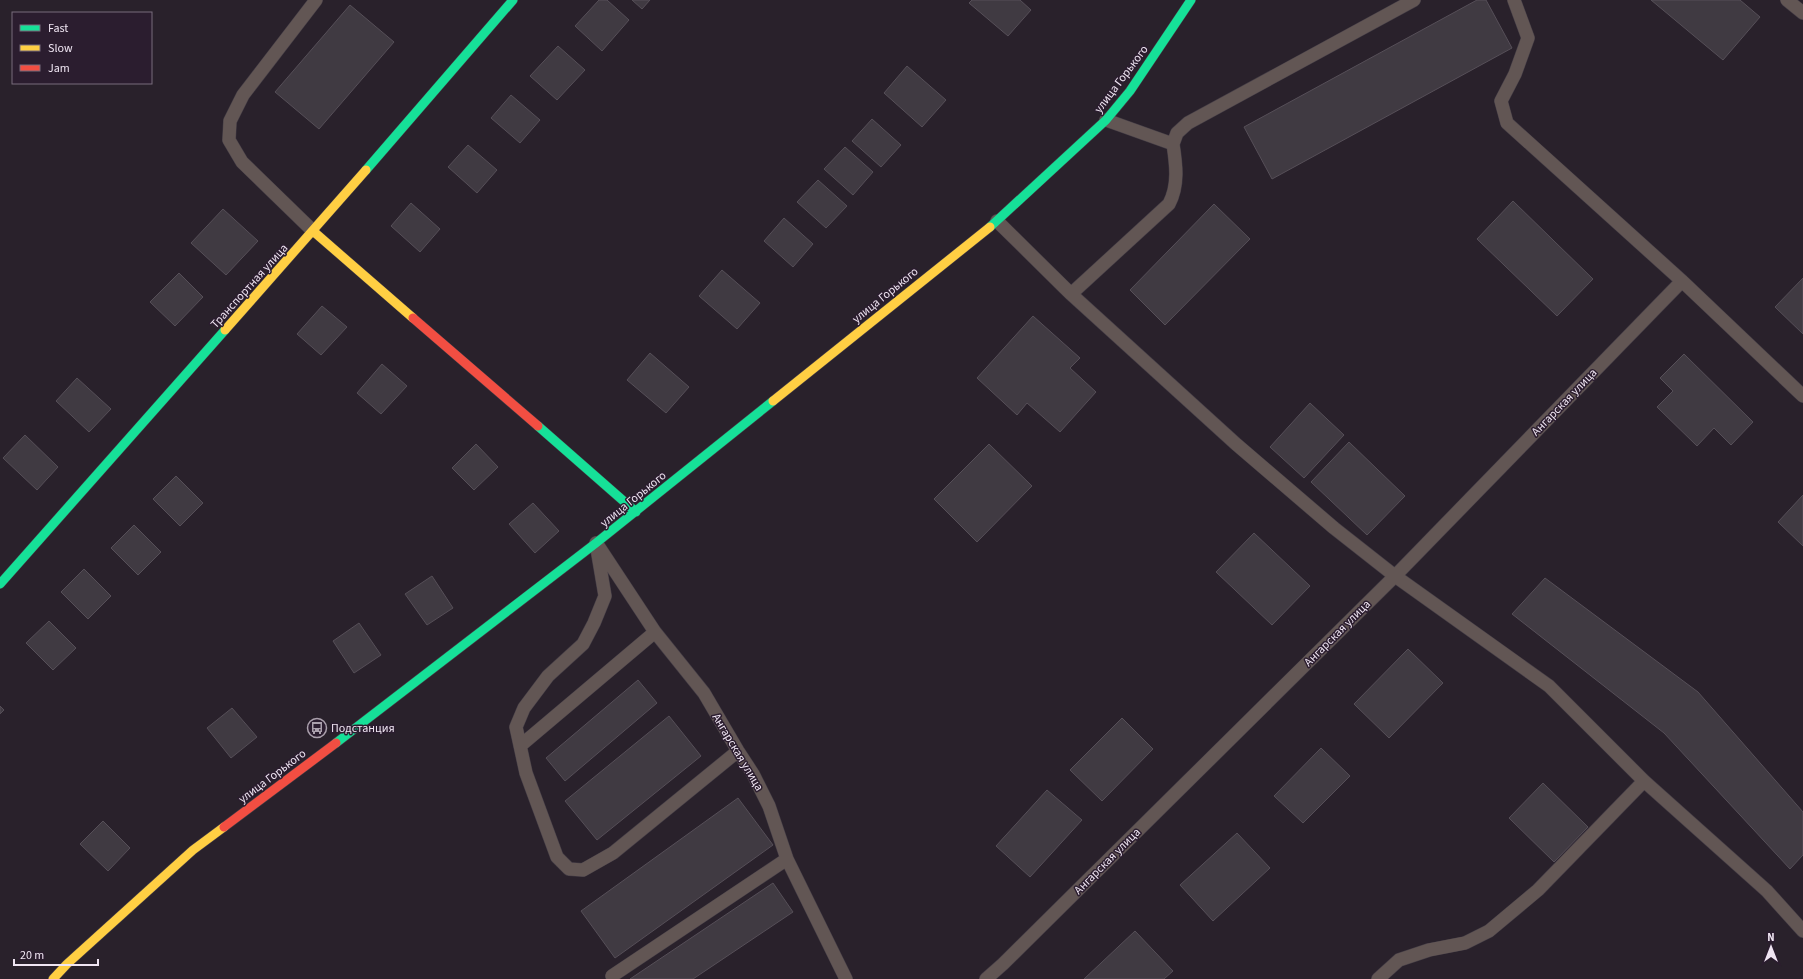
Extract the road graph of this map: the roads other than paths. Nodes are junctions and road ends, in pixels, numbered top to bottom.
1 (316, 0) edge
2 (513, 0) edge
3 (1191, 0) edge
4 (1414, 0) edge
5 (1514, 0) edge
6 (1787, 0) edge
7 (1803, 13) edge
8 (1106, 120) junction
9 (1173, 144) junction
10 (996, 221) junction
11 (313, 231) junction
12 (1682, 281) junction
13 (1071, 294) junction
14 (1803, 396) edge
15 (636, 512) junction
16 (596, 543) junction
17 (1395, 576) junction
18 (0, 584) edge
19 (655, 632) junction
20 (520, 746) junction
21 (738, 751) junction
22 (1644, 781) junction
23 (787, 859) junction
24 (1803, 931) edge
25 (612, 976) dead end
26 (53, 979) edge
27 (846, 979) edge
28 (986, 979) edge
29 (1378, 979) edge

1 - 11 lane
2 - 11 main road, Транспортная улица
3 - 8 main road, улица Горького
4 - 9 lane
5 - 12 lane
6 - 7 lane
8 - 9 lane
8 - 10 main road, улица Горького
9 - 13 lane
10 - 13 lane
10 - 15 main road, улица Горького
11 - 15 main road
11 - 18 main road, Транспортная улица
12 - 14 lane
12 - 17 lane, Ангарская улица
13 - 17 lane
15 - 16 main road, улица Горького
16 - 19 lane, Ангарская улица
16 - 20 lane
16 - 26 main road, улица Горького
17 - 22 lane
17 - 28 lane, Ангарская улица
19 - 20 lane
19 - 21 lane, Ангарская улица
20 - 21 lane
21 - 23 lane, Ангарская улица
22 - 24 lane
22 - 29 lane
23 - 25 lane
23 - 27 lane, Ангарская улица

